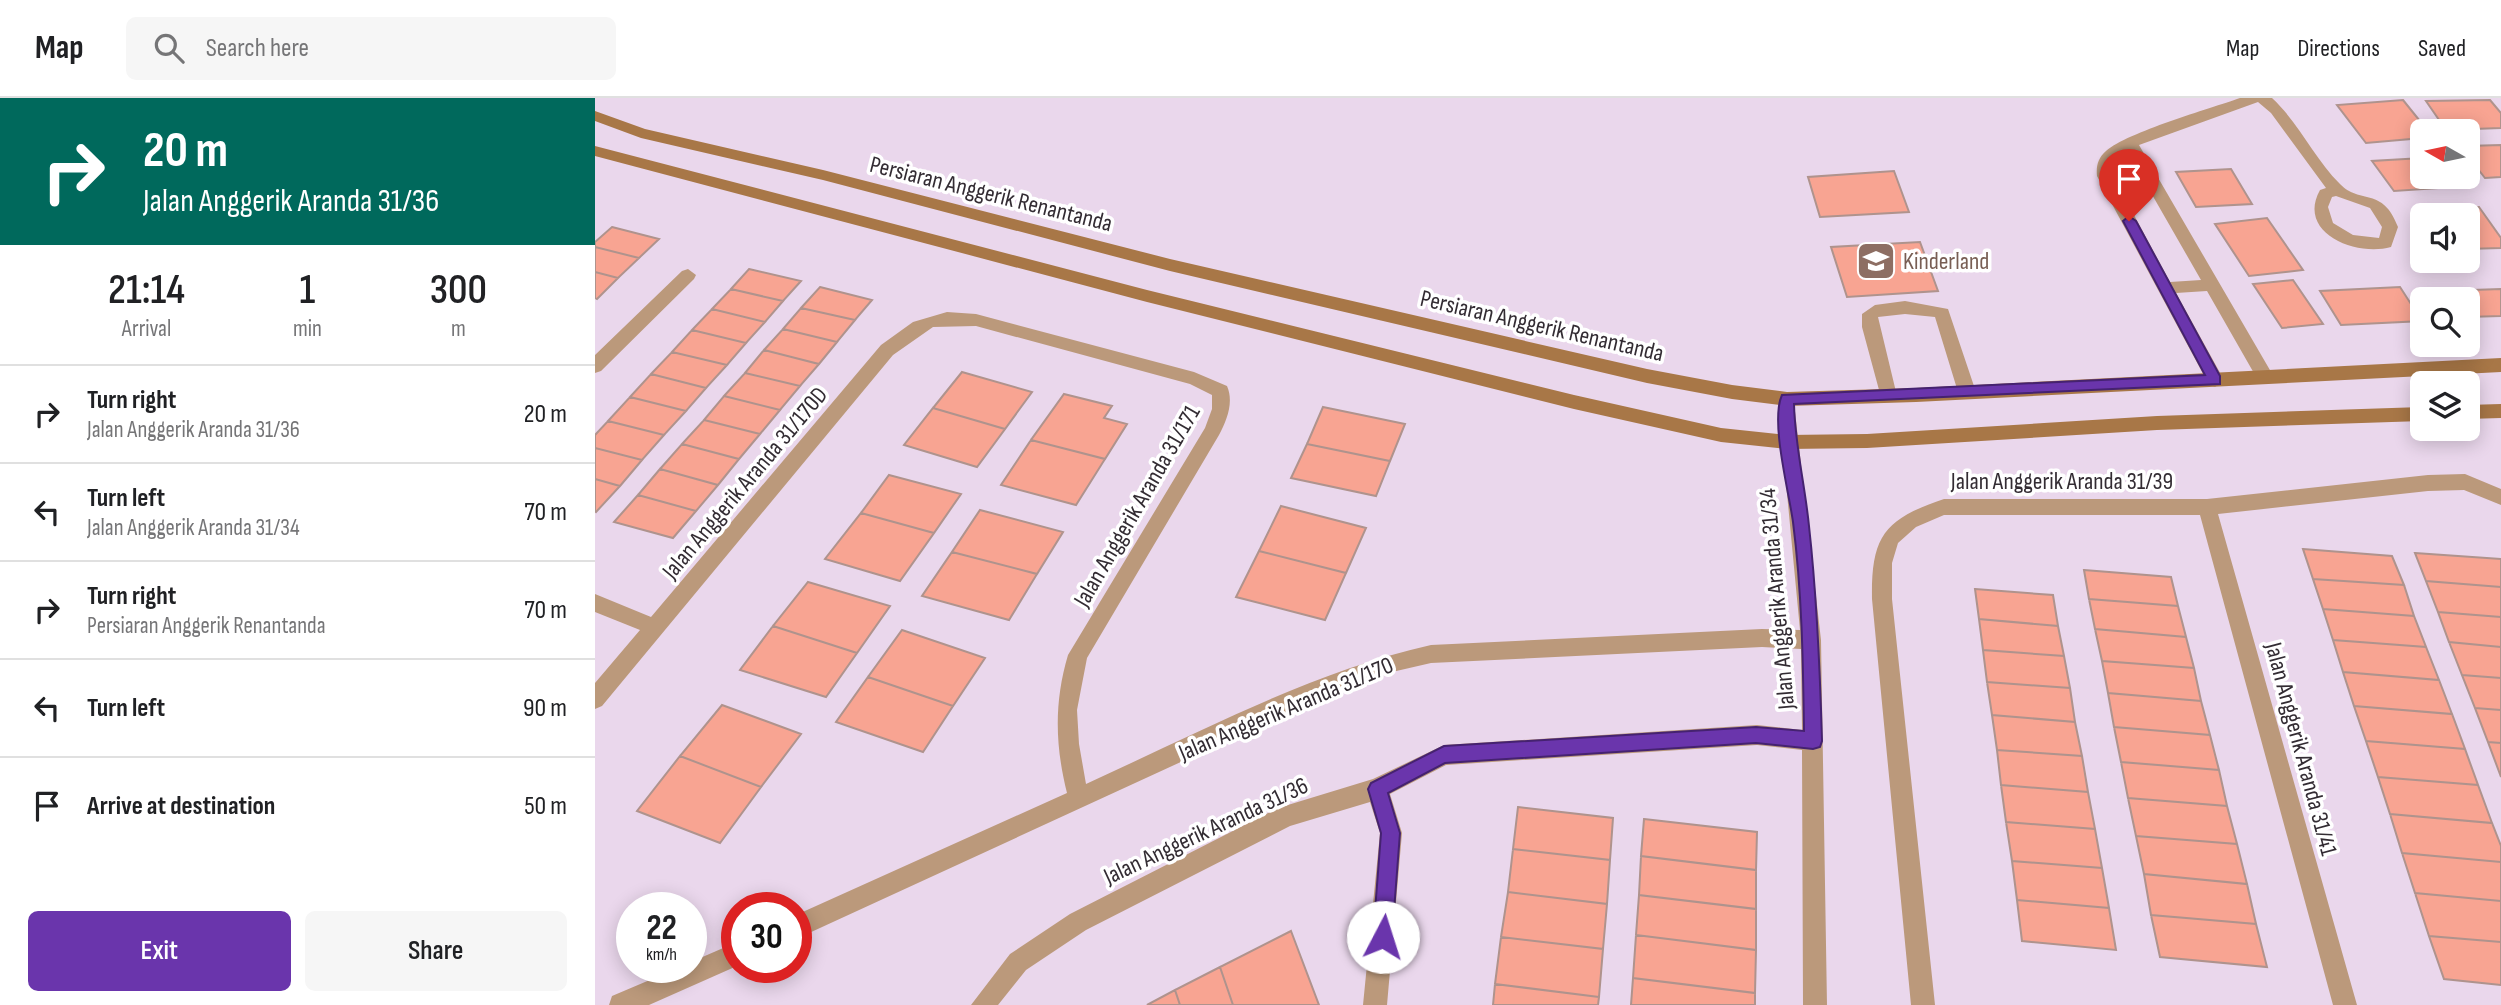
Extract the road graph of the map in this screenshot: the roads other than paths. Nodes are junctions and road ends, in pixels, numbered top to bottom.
1 (2255, 98) edge
2 (2263, 98) edge
3 (595, 116) edge
4 (2130, 143) junction
5 (595, 151) edge
6 (2336, 190) junction
7 (688, 275) dead end
8 (2212, 285) junction
9 (2165, 288) junction
10 (944, 316) joint
11 (2501, 365) edge
12 (595, 366) edge
13 (2265, 377) junction
14 (2215, 380) junction
15 (1967, 393) junction
16 (1888, 396) junction
17 (1787, 399) junction
18 (2501, 411) edge
19 (2480, 412) edge
20 (2410, 414) edge
21 (1787, 442) junction
22 (2501, 498) edge
23 (2207, 507) junction
24 (595, 603) edge
25 (654, 628) junction
26 (1811, 640) junction
27 (595, 699) edge
28 (1813, 741) junction
29 (1377, 789) junction
30 (1079, 799) junction
31 (812, 920) edge
32 (721, 961) edge
33 (621, 1005) edge
34 (982, 1005) edge
35 (1375, 1005) edge
36 (1815, 1005) edge
37 (1923, 1005) edge
38 (2345, 1005) edge

1 - 4 street
2 - 6 street
3 - 17 main road, Persiaran Anggerik Renantanda
4 - 8 street
4 - 9 street
5 - 21 main road
6 - 6 street
7 - 12 street
8 - 9 street
8 - 13 street
9 - 14 street
10 - 25 street, Jalan Anggerik Aranda 31/170D
10 - 30 street, Jalan Anggerik Aranda 31/171
11 - 13 main road, Persiaran Anggerik Renantanda
13 - 14 main road, Persiaran Anggerik Renantanda
14 - 15 main road, Persiaran Anggerik Renantanda
15 - 16 main road, Persiaran Anggerik Renantanda
15 - 16 street
16 - 17 main road, Persiaran Anggerik Renantanda
17 - 21 street, Jalan Anggerik Aranda 31/34
18 - 19 main road
20 - 21 main road
21 - 26 street, Jalan Anggerik Aranda 31/34
22 - 23 street, Jalan Anggerik Aranda 31/39
23 - 37 street, Jalan Anggerik Aranda 31/39
23 - 38 street, Jalan Anggerik Aranda 31/41
24 - 25 street
25 - 27 street, Jalan Anggerik Aranda 31/170D
26 - 28 street, Jalan Anggerik Aranda 31/34
26 - 30 street, Jalan Anggerik Aranda 31/170
28 - 29 street, Jalan Anggerik Aranda 31/36
28 - 36 street, Jalan Anggerik Aranda 31/34
29 - 34 street, Jalan Anggerik Aranda 31/36
29 - 35 street
30 - 31 street, Jalan Anggerik Aranda 31/170
32 - 33 street

